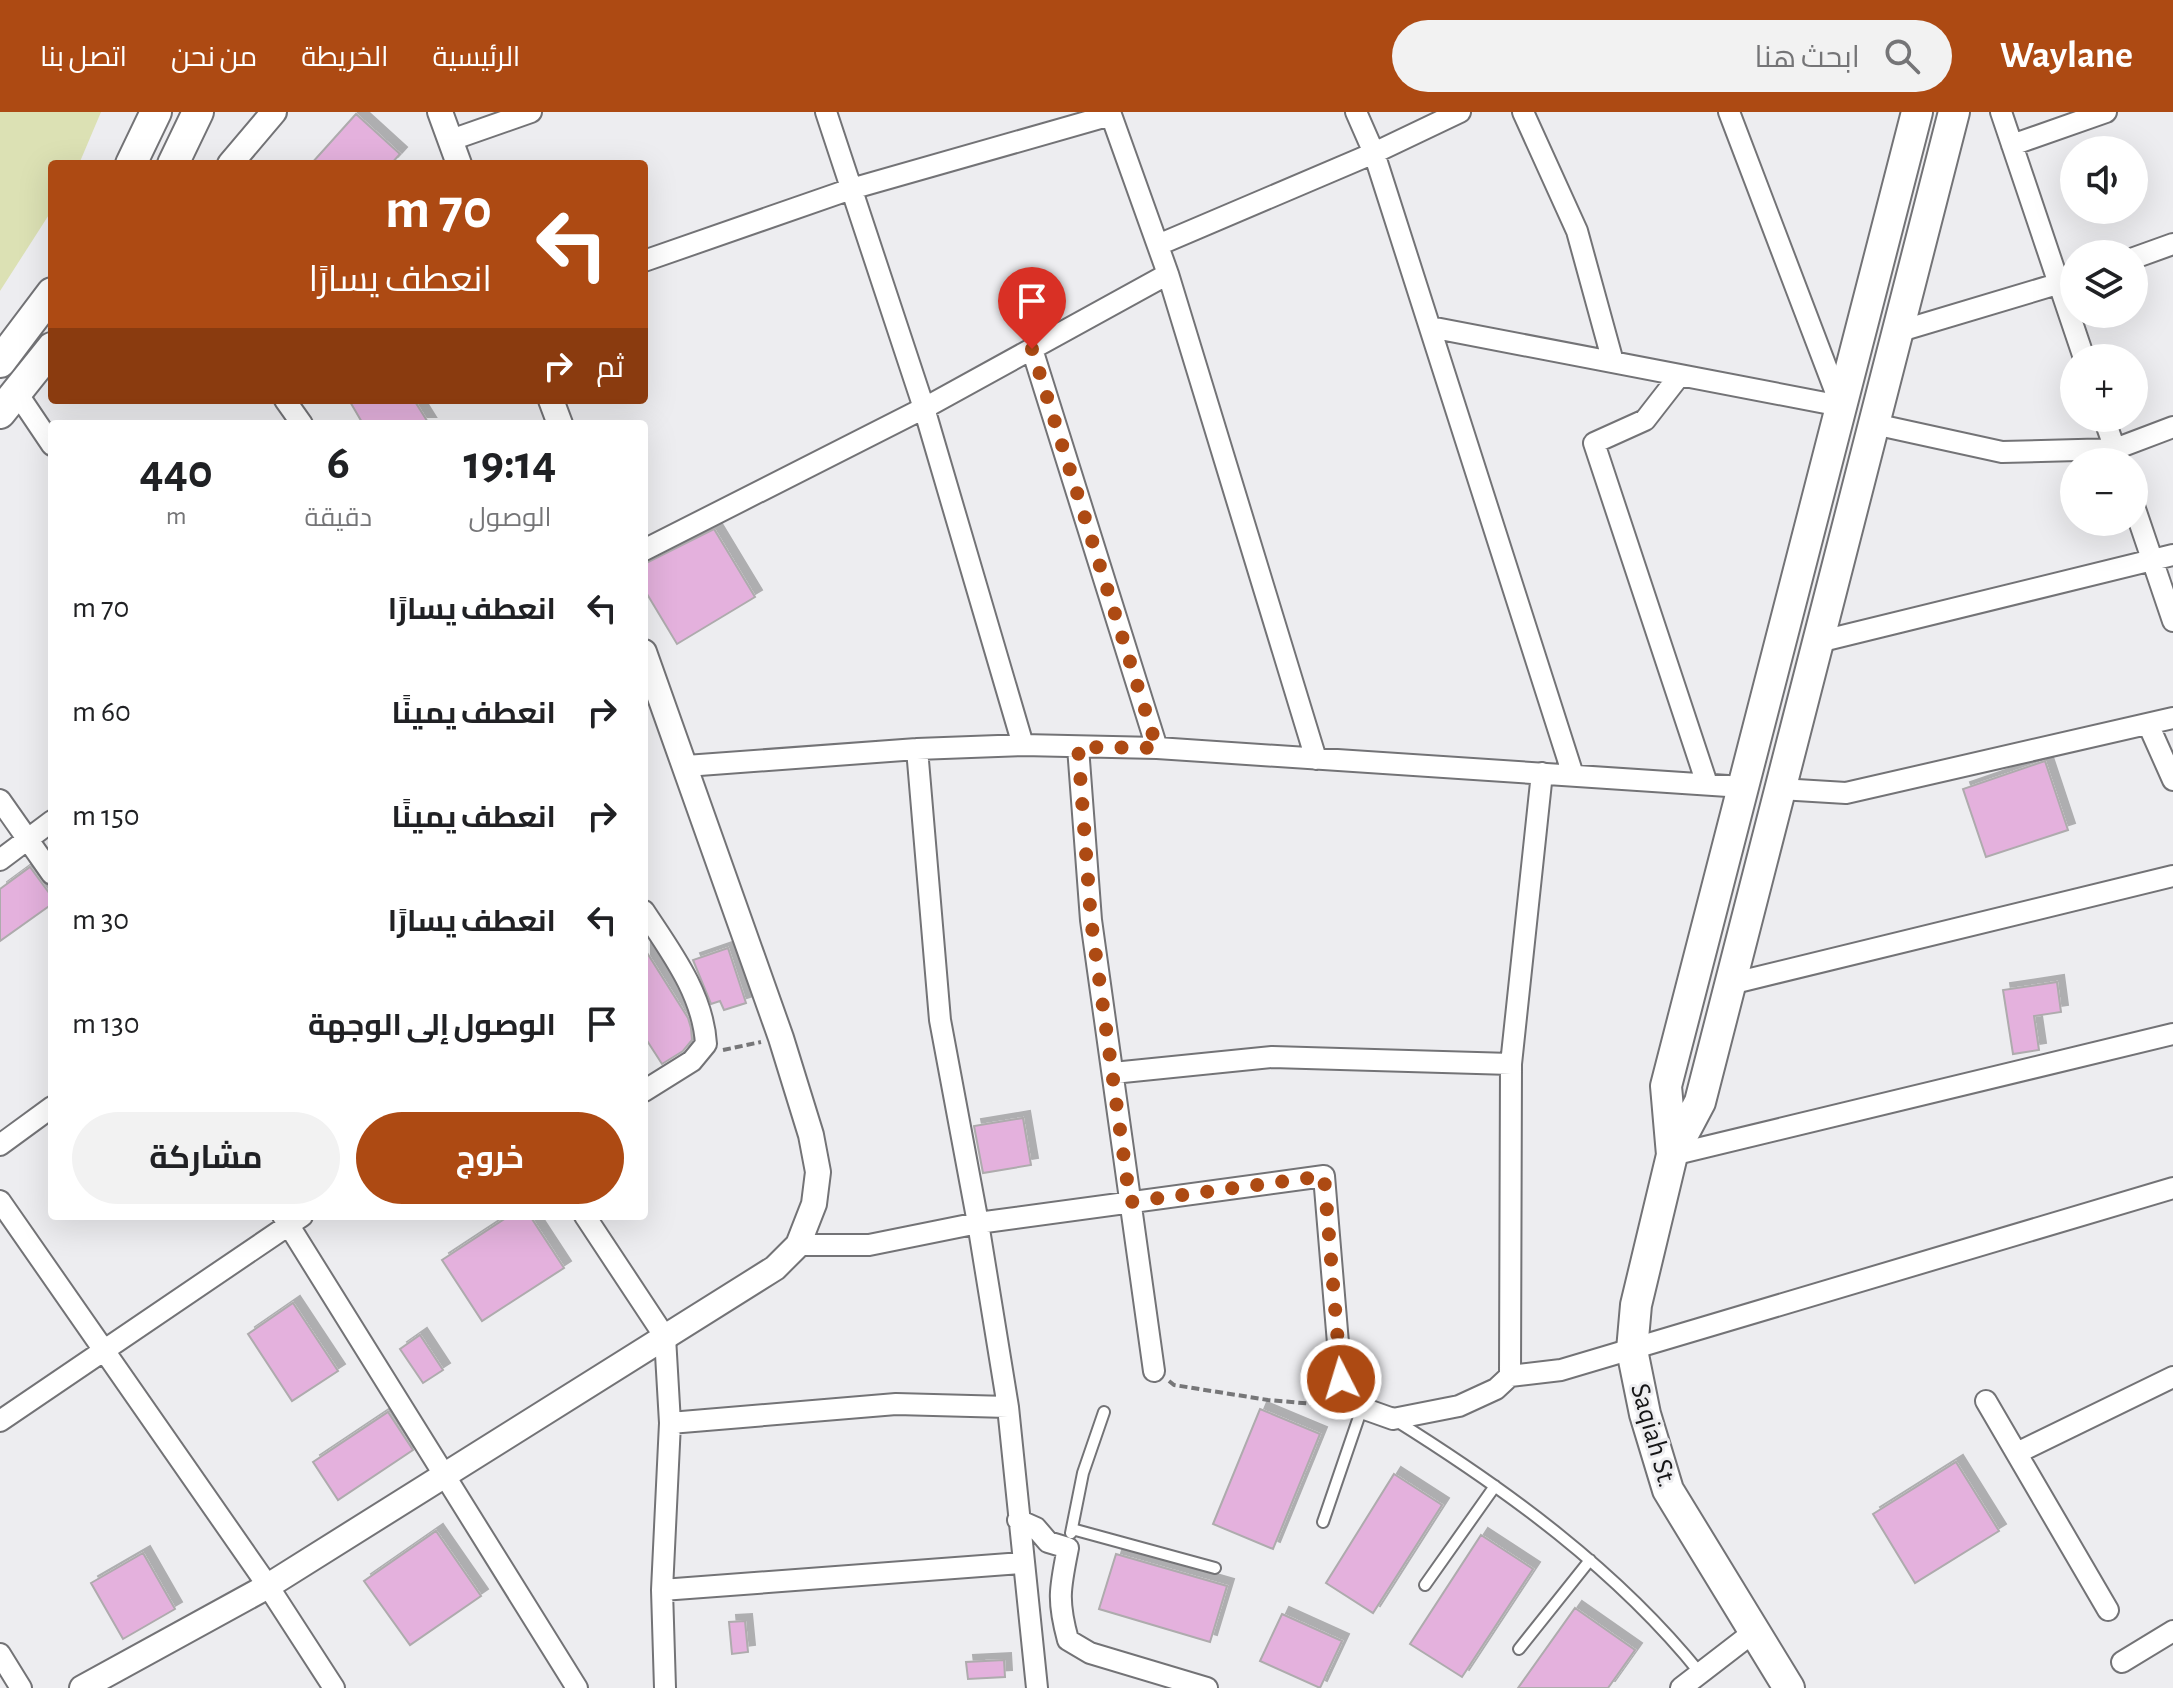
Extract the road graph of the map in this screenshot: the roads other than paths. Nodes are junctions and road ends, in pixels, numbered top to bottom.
1 (156, 112) edge
2 (198, 112) edge
3 (274, 112) edge
4 (440, 112) edge
5 (531, 112) edge
6 (826, 112) edge
7 (1356, 112) edge
8 (1460, 112) edge
9 (1523, 112) edge
10 (1729, 112) edge
11 (1917, 112) edge
12 (1954, 112) edge
13 (2001, 112) edge
14 (2106, 112) edge
15 (1114, 113) edge
16 (451, 140) junction
17 (2012, 145) junction
18 (1374, 153) junction
19 (133, 160) edge
20 (175, 160) edge
21 (233, 160) edge
22 (458, 160) edge
23 (851, 189) junction
24 (2173, 244) edge
25 (1158, 245) junction
26 (2148, 253) edge
27 (648, 260) edge
28 (2060, 265) edge
29 (1168, 274) junction
30 (2060, 284) edge
31 (48, 298) edge
32 (1430, 327) junction
33 (1897, 332) junction
34 (1032, 349) junction
35 (48, 353) edge
36 (48, 361) edge
37 (0, 362) edge
38 (1613, 362) junction
39 (1680, 375) junction
40 (8, 403) edge
41 (1841, 406) junction
42 (924, 408) junction
43 (1874, 424) junction
44 (2173, 427) edge
45 (48, 441) edge
46 (2132, 448) edge
47 (2060, 454) edge
48 (2144, 536) edge
49 (648, 548) edge
50 (2173, 555) edge
51 (2153, 561) junction
52 (2173, 621) edge
53 (1818, 642) junction
54 (648, 663) edge
55 (2173, 718) edge
56 (2148, 724) junction
57 (1023, 745) junction
58 (1078, 747) junction
59 (1157, 748) junction
60 (917, 749) junction
61 (1316, 759) junction
62 (686, 766) junction
63 (1542, 773) junction
64 (1573, 775) junction
65 (2173, 780) edge
66 (1707, 784) junction
67 (1743, 787) junction
68 (1780, 789) junction
69 (0, 800) edge
70 (48, 824) edge
71 (27, 839) junction
72 (0, 860) edge
73 (48, 868) edge
74 (2173, 876) edge
75 (648, 917) edge
76 (1730, 984) junction
77 (2173, 1034) edge
78 (1511, 1064) junction
79 (1113, 1073) junction
80 (648, 1088) edge
81 (48, 1110) edge
82 (0, 1145) edge
83 (1672, 1155) junction
84 (2173, 1188) edge
85 (1130, 1202) junction
86 (1, 1204) edge
87 (290, 1220) edge
88 (292, 1220) edge
89 (588, 1220) edge
90 (978, 1223) junction
91 (798, 1245) junction
92 (665, 1337) junction
93 (104, 1350) junction
94 (1632, 1350) junction
95 (1154, 1371) road end
96 (1510, 1376) junction
97 (2173, 1377) edge
98 (1986, 1401) dead end
99 (1008, 1407) junction
100 (1362, 1408) junction
101 (1104, 1412) dead end
102 (1393, 1419) junction
103 (0, 1421) edge
104 (670, 1423) junction
105 (2017, 1453) junction
106 (446, 1474) junction
107 (1495, 1486) junction
108 (1018, 1520) junction
109 (1323, 1522) dead end
110 (1070, 1539) junction
111 (1590, 1560) junction
112 (1022, 1563) junction
113 (1215, 1568) dead end
114 (1425, 1585) dead end
115 (268, 1586) junction
116 (662, 1590) junction
117 (2108, 1610) dead end
118 (1755, 1631) junction
119 (2173, 1631) edge
120 (1519, 1649) dead end
121 (0, 1654) edge
122 (2122, 1662) dead end
123 (1700, 1673) junction
124 (21, 1688) edge
125 (82, 1688) edge
126 (334, 1688) edge
127 (577, 1688) edge
128 (665, 1688) edge
129 (1037, 1688) edge
130 (1207, 1688) edge
131 (1681, 1688) edge
132 (1789, 1688) edge

1 - 19 main road
2 - 20 main road
3 - 21 street
4 - 16 street
5 - 16 street
6 - 23 street
7 - 18 street
8 - 18 street
9 - 38 street
10 - 41 street
11 - 41 main road
12 - 33 main road
13 - 17 street
14 - 17 street
15 - 23 street
15 - 25 street
16 - 22 street
17 - 28 street
18 - 25 street
18 - 32 street
23 - 27 street
23 - 42 street
24 - 26 street
25 - 29 street
29 - 34 street
29 - 61 street
30 - 33 street
31 - 37 main road
32 - 38 street
32 - 64 street
33 - 43 main road
34 - 42 street
34 - 59 street
35 - 40 main road
36 - 40 street
38 - 39 street
39 - 41 street
39 - 66 street
40 - 45 street
41 - 67 main road
42 - 49 street
42 - 57 street
43 - 47 street
43 - 53 main road
44 - 46 street
48 - 51 street
50 - 51 street
51 - 52 street
51 - 53 street
53 - 68 main road
54 - 62 street
55 - 56 street
56 - 65 street
56 - 68 street
57 - 58 street
57 - 60 street
58 - 59 street
58 - 79 street
59 - 61 street
60 - 62 street
60 - 90 street
61 - 63 street
62 - 91 street
63 - 64 street
63 - 78 street
64 - 66 street
66 - 67 street
67 - 83 main road
68 - 76 main road
69 - 71 street
70 - 71 street
71 - 72 street
71 - 73 street
74 - 76 street
75 - 80 street
76 - 83 main road
77 - 83 street
78 - 79 street
78 - 96 street
79 - 85 street
81 - 82 street
83 - 94 main road, Saqiah St.
84 - 94 street
85 - 90 street
85 - 95 street
85 - 100 street
86 - 93 street
87 - 93 street
88 - 106 street
89 - 92 street
90 - 91 street
90 - 99 street
91 - 92 street
92 - 104 street
92 - 106 street
93 - 103 street
93 - 115 street
94 - 96 street
94 - 118 main road, Saqiah St.
96 - 102 street
97 - 105 street
98 - 105 street
99 - 104 street
99 - 108 street
100 - 102 street
100 - 109 lane
101 - 110 lane
102 - 107 lane
104 - 116 street
105 - 117 street
106 - 115 street
106 - 127 street
107 - 111 lane
107 - 114 lane
108 - 110 street
108 - 112 street
110 - 113 lane
110 - 130 street
111 - 120 lane
111 - 123 lane
112 - 116 street
112 - 129 street
115 - 125 street
115 - 126 street
116 - 128 street
118 - 123 street
118 - 132 main road, Saqiah St.
119 - 122 street
121 - 124 street
123 - 131 street

